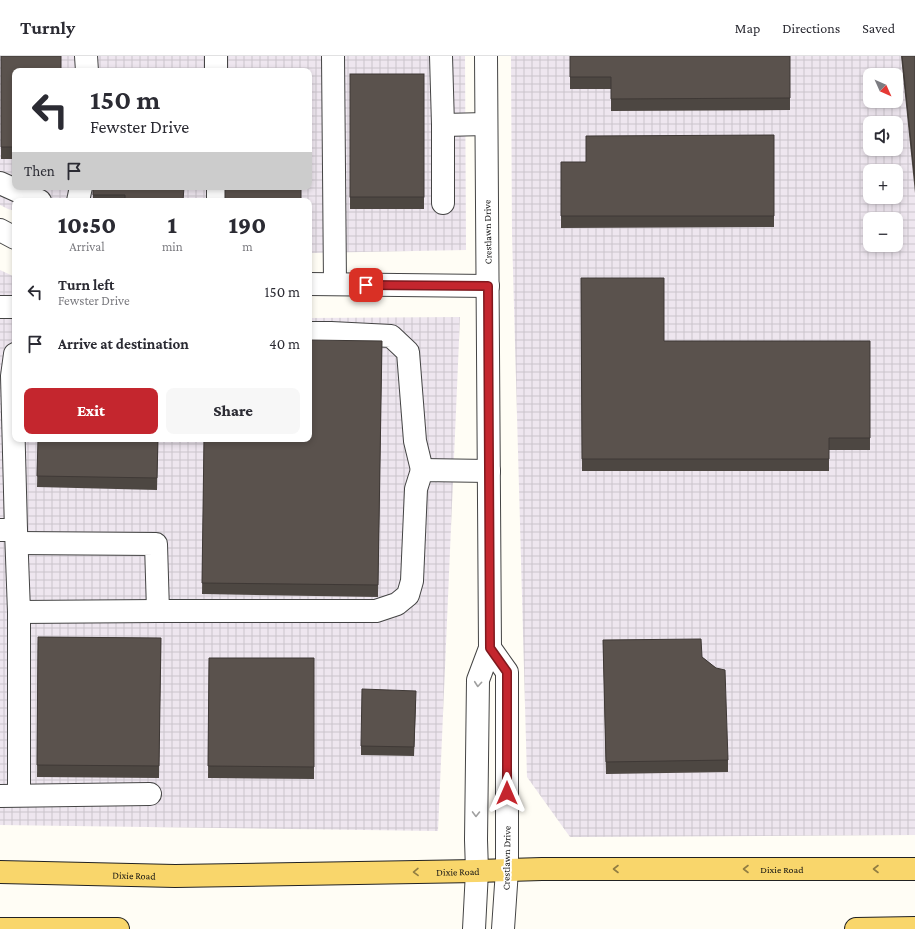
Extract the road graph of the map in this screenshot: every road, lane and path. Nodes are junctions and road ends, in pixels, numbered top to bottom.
1 (86, 56) edge
2 (216, 56) edge
3 (333, 56) edge
4 (441, 56) edge
5 (486, 56) edge
6 (86, 68) edge
7 (216, 68) edge
8 (486, 124) junction
9 (443, 126) junction
10 (0, 183) edge
11 (12, 188) edge
12 (16, 190) edge
13 (33, 198) edge
14 (443, 204) dead end
15 (0, 230) edge
16 (12, 236) edge
17 (312, 284) edge
18 (335, 284) junction
19 (488, 286) junction
20 (0, 307) edge
21 (12, 307) edge
22 (312, 333) edge
23 (12, 376) edge
24 (422, 470) junction
25 (489, 471) junction
26 (11, 534) edge
27 (158, 611) junction
28 (19, 612) junction
29 (490, 648) junction
30 (150, 794) dead end
31 (10, 796) edge
32 (915, 869) edge
33 (506, 870) junction
34 (477, 871) junction
35 (0, 872) edge
36 (915, 928) edge
37 (0, 929) edge
38 (41, 929) edge
39 (118, 929) edge
40 (474, 929) edge
41 (503, 929) edge
42 (856, 929) edge

1 - 6 street
2 - 7 street
3 - 18 street
4 - 9 street
5 - 8 street, Crestlawn Drive
8 - 9 street
8 - 19 street, Crestlawn Drive
9 - 14 street
10 - 11 street
12 - 13 street
15 - 16 street
17 - 18 street
18 - 19 street
19 - 25 street, Crestlawn Drive
20 - 21 street
22 - 24 street
23 - 26 street
24 - 25 street
24 - 27 street
25 - 29 street, Crestlawn Drive
26 - 27 street
26 - 28 street
27 - 28 street
28 - 31 street
29 - 33 street, Crestlawn Drive
29 -> 34 street, Crestlawn Drive
30 - 31 street
32 -> 33 main road, Dixie Road
33 - 34 main road, Dixie Road
33 - 41 street, Crestlawn Drive
34 -> 35 main road, Dixie Road
34 - 40 street, Crestlawn Drive
36 - 42 main road
37 - 38 main road
38 - 39 main road

